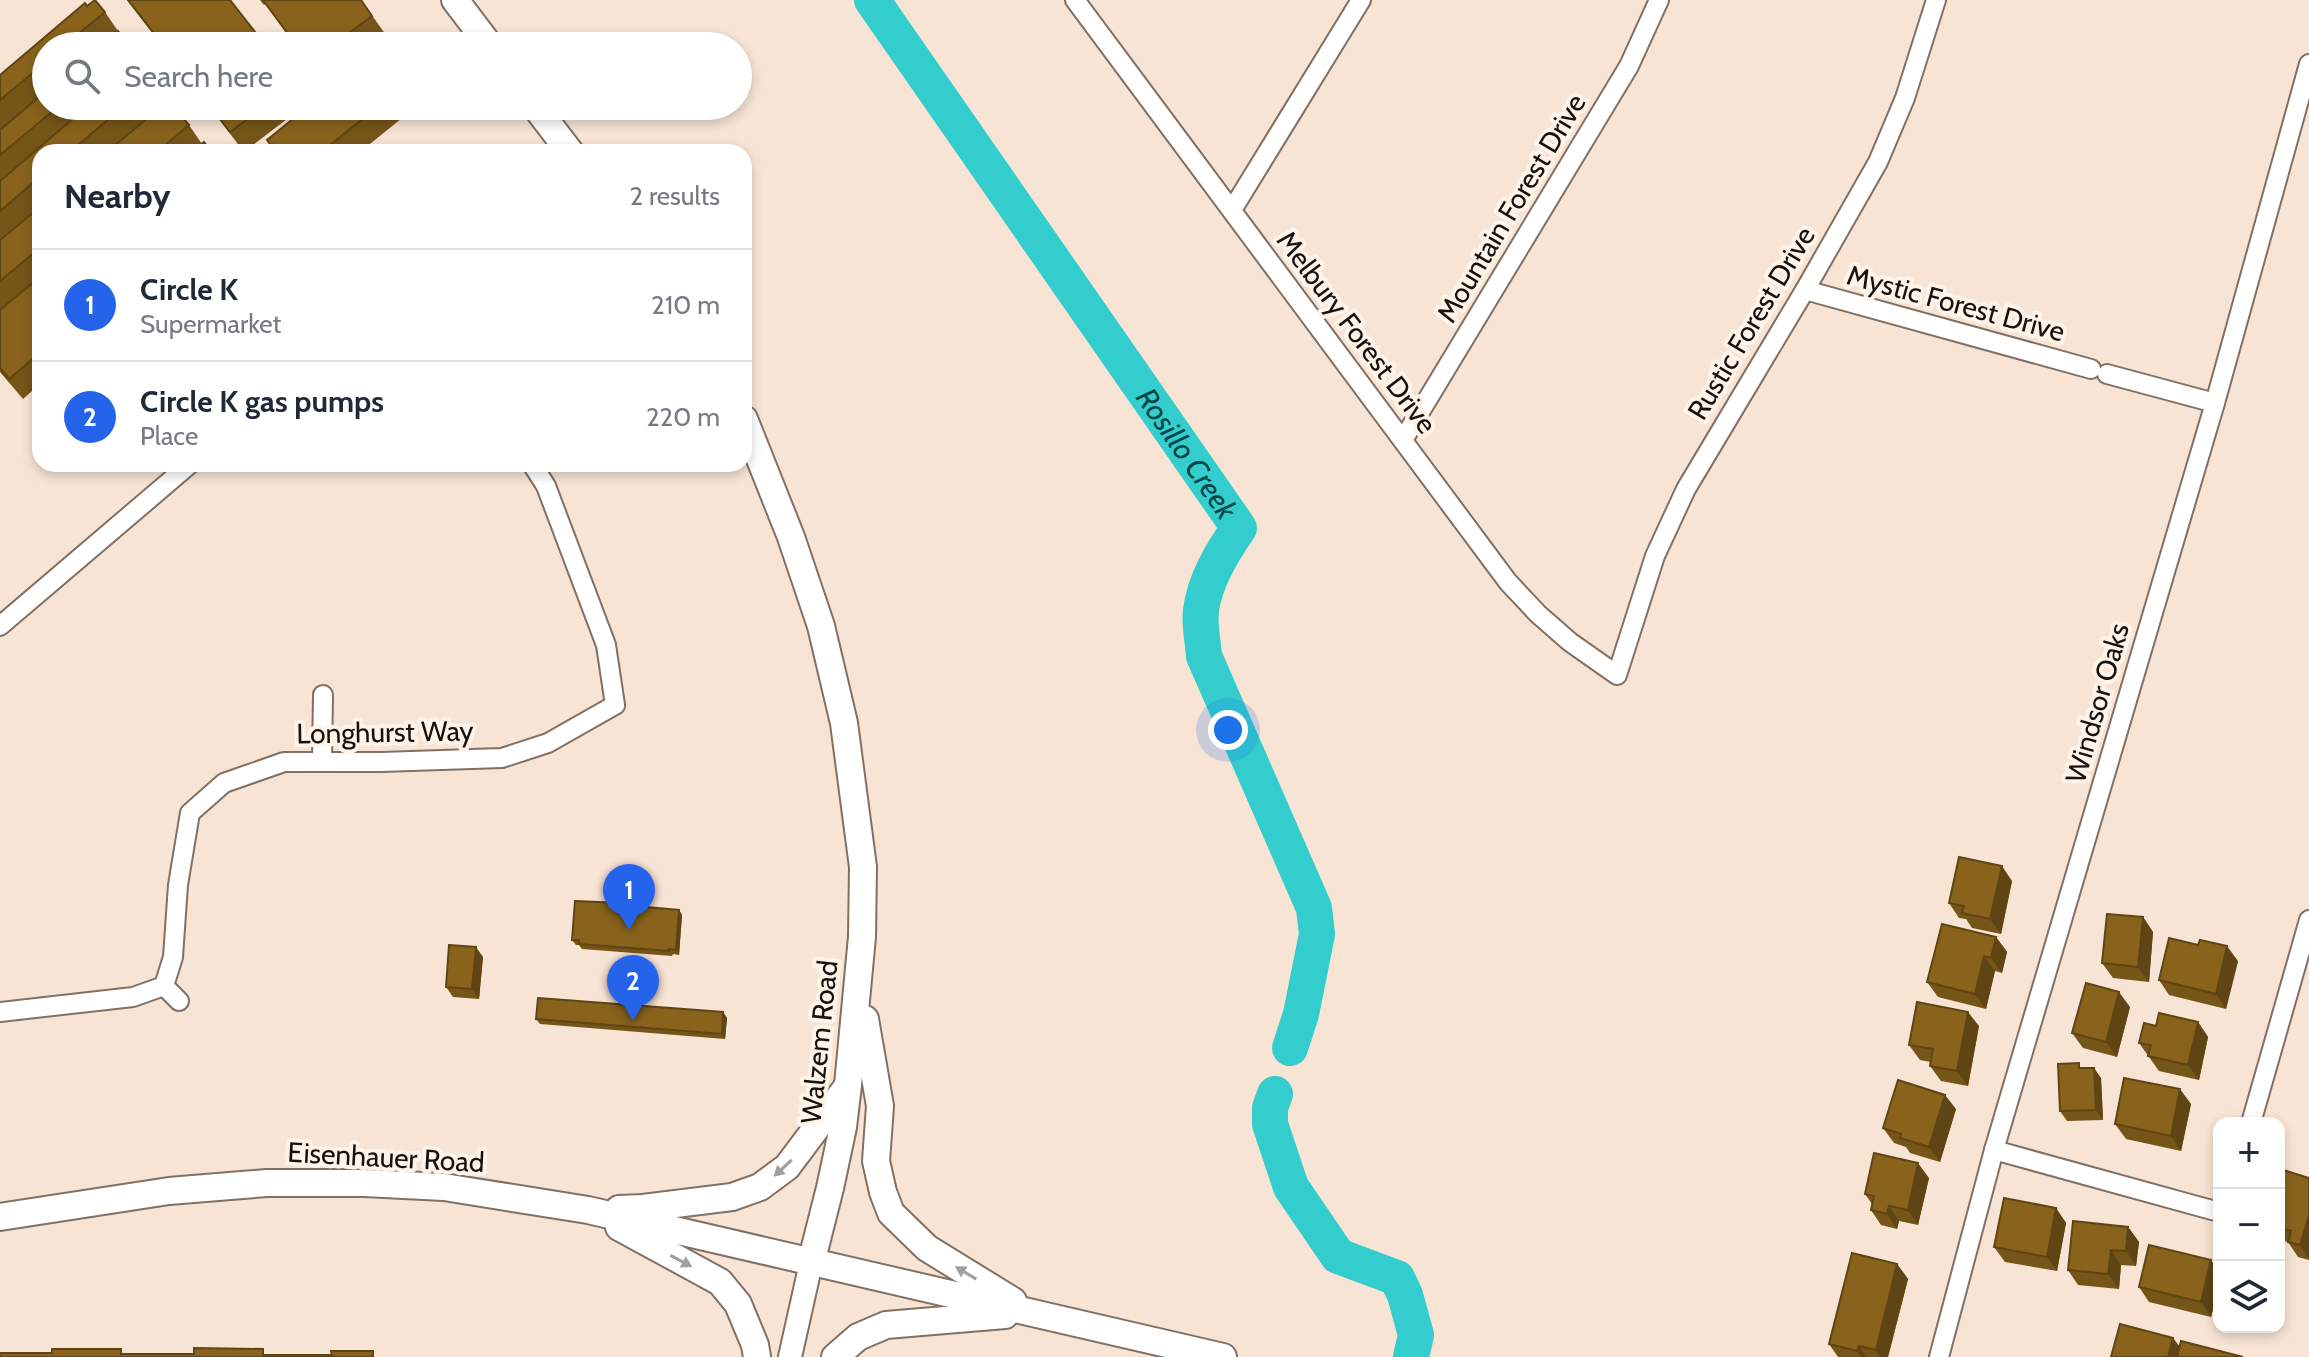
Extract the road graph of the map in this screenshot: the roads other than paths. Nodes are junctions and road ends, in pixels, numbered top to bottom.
1 (455, 0) edge
2 (1075, 0) edge
3 (1361, 0) edge
4 (1659, 0) edge
5 (1936, 0) edge
6 (479, 32) edge
7 (2309, 64) edge
8 (545, 120) edge
9 (561, 144) edge
10 (1232, 210) junction
11 (1805, 290) junction
12 (2215, 403) junction
13 (752, 439) edge
14 (1403, 440) junction
15 (181, 472) edge
16 (537, 472) edge
17 (0, 626) edge
18 (1617, 675) joint
19 (323, 695) dead end
20 (322, 761) junction
21 (2309, 920) edge
22 (858, 984) junction
23 (164, 986) junction
24 (179, 1001) dead end
25 (0, 1012) edge
26 (848, 1085) junction
27 (2253, 1117) edge
28 (1994, 1150) junction
29 (588, 1210) junction
30 (2213, 1210) edge
31 (0, 1217) edge
32 (811, 1263) junction
33 (1033, 1313) junction
34 (757, 1357) edge
35 (790, 1357) edge
36 (835, 1357) edge
37 (1223, 1357) edge
38 (1939, 1357) edge

1 - 6 main road
2 - 10 street, Melbury Forest Drive
3 - 10 street
4 - 14 street, Mountain Forest Drive
5 - 11 street, Rustic Forest Drive
7 - 12 street, Windsor Oaks
8 - 9 main road
10 - 14 street, Melbury Forest Drive
11 - 12 street, Mystic Forest Drive
11 - 18 street, Rustic Forest Drive
12 - 28 street, Windsor Oaks
13 - 22 main road, Walzem Road
14 - 18 street, Melbury Forest Drive
15 - 17 street
16 - 20 street, Longhurst Way
19 - 20 street
20 - 23 street, Longhurst Way
21 - 27 street
22 - 26 main road, Walzem Road
33 -> 22 main road
23 - 24 street
23 - 25 street
26 -> 29 main road
26 - 32 main road, Walzem Road
28 - 30 street
28 - 38 street, Windsor Oaks
29 - 31 main road, Eisenhauer Road
29 - 32 main road, Eisenhauer Road
29 -> 34 main road
32 - 33 main road
32 - 35 street
33 - 36 main road
33 - 37 main road

